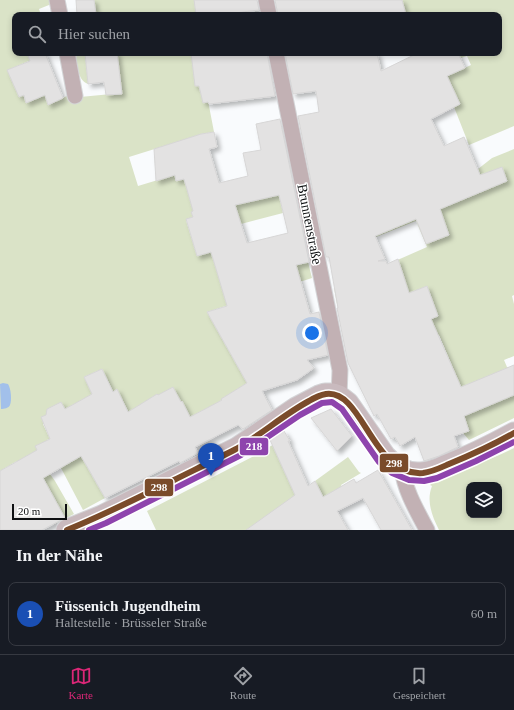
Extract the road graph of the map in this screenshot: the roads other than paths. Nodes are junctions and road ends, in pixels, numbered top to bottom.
1 (57, 0) edge
2 (266, 0) edge
3 (59, 12) edge
4 (268, 12) edge
5 (68, 56) edge
6 (277, 56) edge
7 (75, 96) dead end
8 (339, 396) junction
9 (514, 433) edge
10 (402, 469) junction
11 (67, 530) edge
12 (427, 530) edge

1 - 3 street
2 - 4 street
5 - 7 street
6 - 8 street, Brunnenstraße
8 - 10 street
8 - 11 street
9 - 10 street
10 - 12 street

